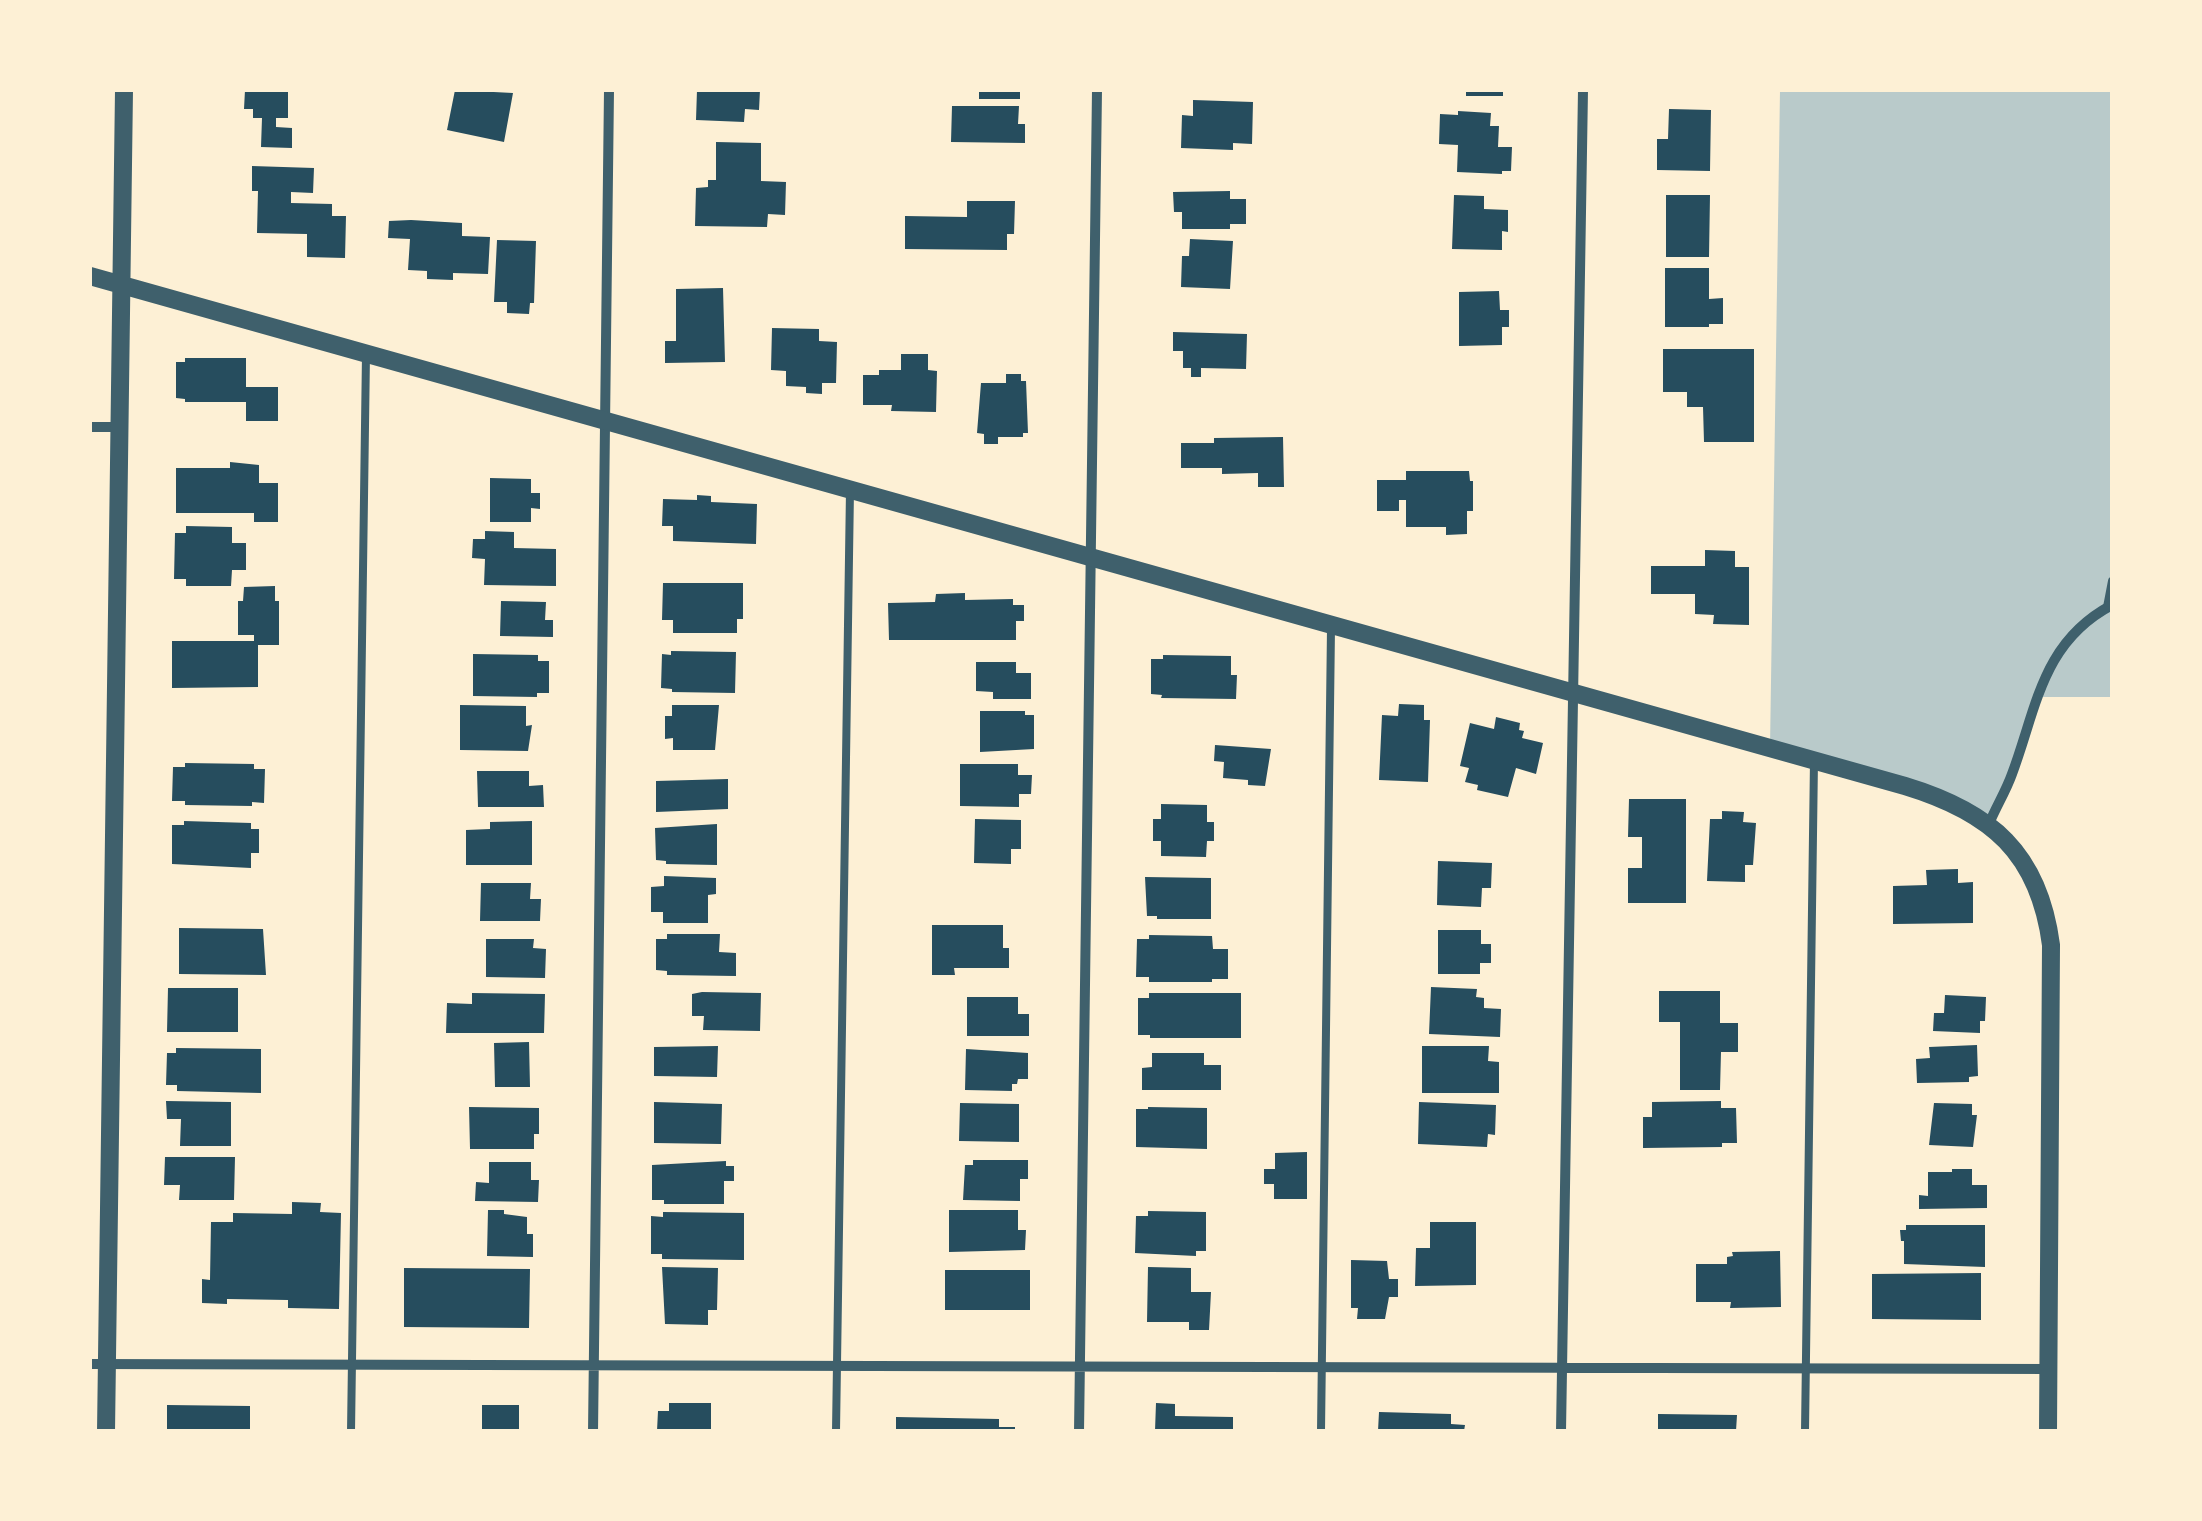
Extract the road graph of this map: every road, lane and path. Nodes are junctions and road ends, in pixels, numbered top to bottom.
1 (124, 90) edge
2 (609, 90) edge
3 (1097, 90) edge
4 (1583, 90) edge
5 (90, 276) edge
6 (121, 286) junction
7 (366, 354) junction
8 (604, 422) junction
9 (90, 427) edge
10 (120, 427) junction
11 (850, 490) junction
12 (1090, 556) junction
13 (2112, 581) edge
14 (2110, 606) edge
15 (1330, 624) junction
16 (1573, 692) junction
17 (1814, 760) junction
18 (1988, 824) junction
19 (98, 1364) edge
20 (352, 1365) junction
21 (594, 1366) junction
22 (837, 1366) junction
23 (1080, 1366) junction
24 (1322, 1367) junction
25 (1562, 1368) junction
26 (1806, 1368) junction
27 (2049, 1369) junction
28 (106, 1431) edge
29 (351, 1431) edge
30 (593, 1431) edge
31 (836, 1431) edge
32 (1080, 1431) edge
33 (1322, 1431) edge
34 (1562, 1431) edge
35 (1806, 1431) edge
36 (2048, 1431) edge

1 - 6 street
2 - 8 street
3 - 12 street
4 - 16 street
5 - 6 street
6 - 7 street
6 - 10 street
7 - 8 street
7 - 20 lane
8 - 11 street
8 - 21 street
9 - 10 street
10 - 19 street
11 - 12 street
11 - 22 lane
12 - 15 street
12 - 23 street
13 - 14 lane
14 - 18 street
15 - 16 street
15 - 24 lane
16 - 17 street
16 - 25 street
17 - 18 street
17 - 26 lane
18 - 27 street
19 - 20 street
19 - 28 street
20 - 21 street
20 - 29 lane
21 - 22 street
21 - 30 street
22 - 23 street
22 - 31 lane
23 - 24 street
23 - 32 street
24 - 25 street
24 - 33 lane
25 - 26 street
25 - 34 street
26 - 27 street
26 - 35 lane
27 - 36 street

